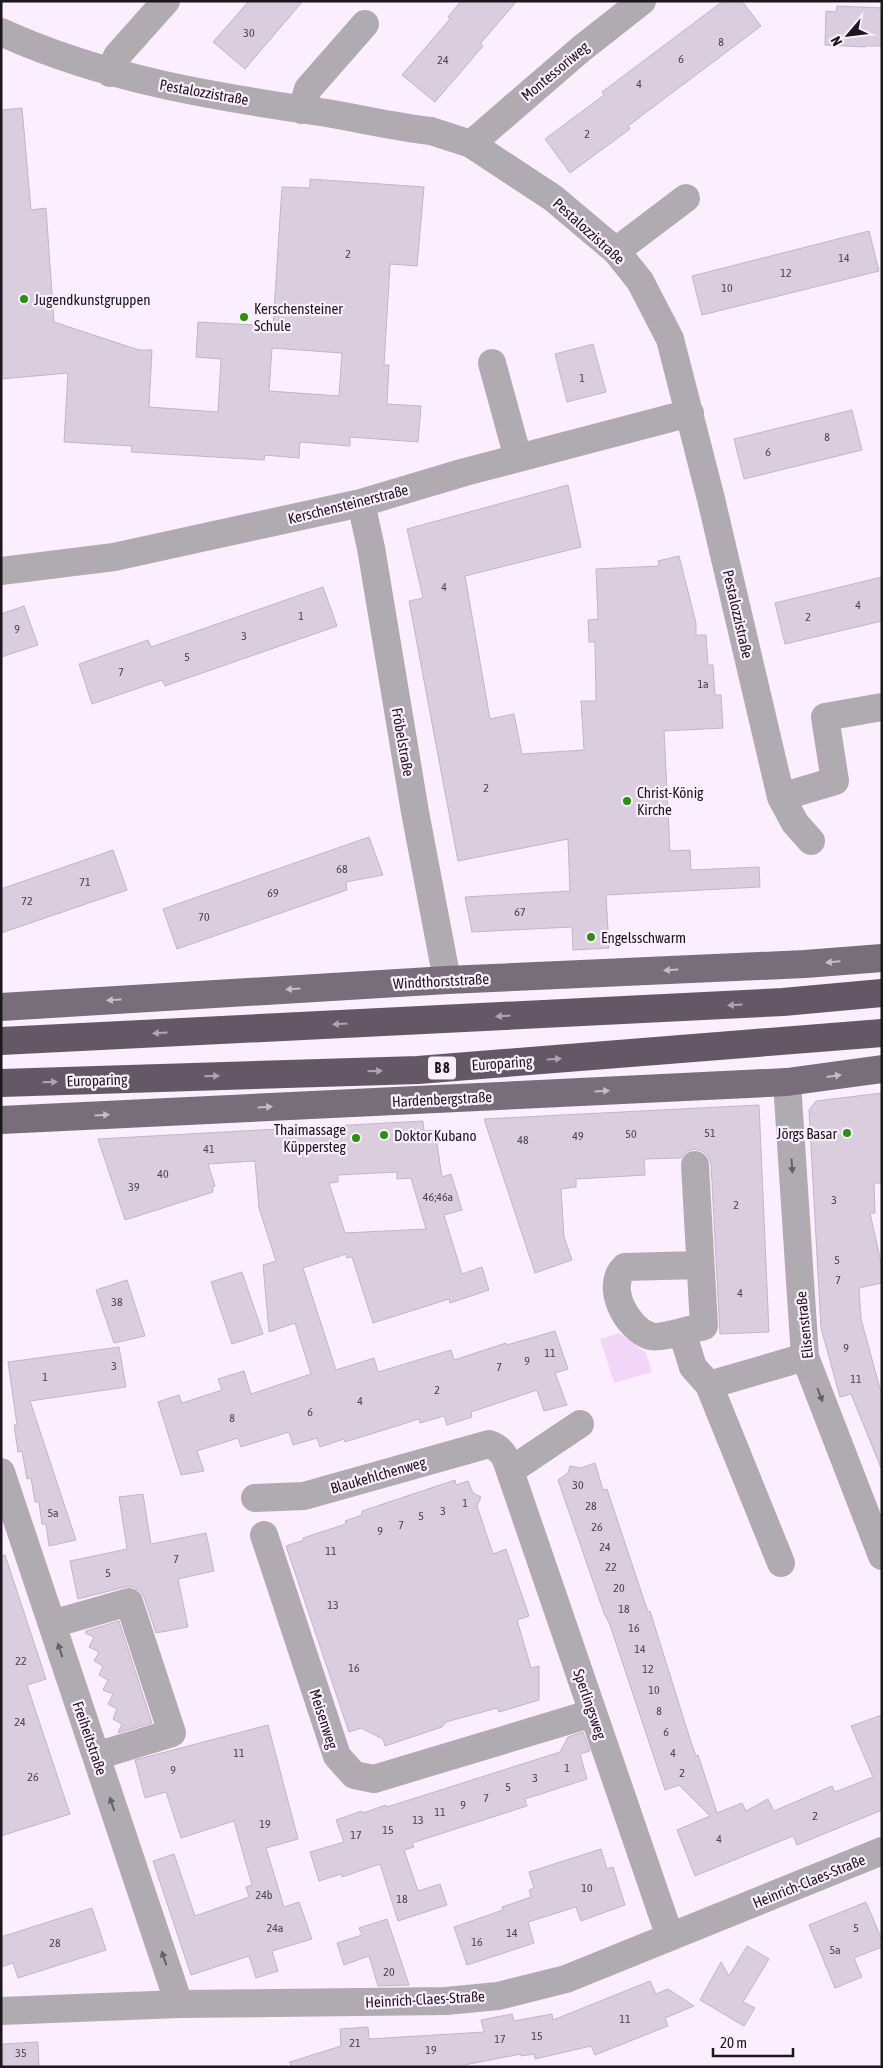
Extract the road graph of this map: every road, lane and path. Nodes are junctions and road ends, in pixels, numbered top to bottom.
1 (166, 1) edge
2 (642, 1) edge
3 (365, 24) dead end
4 (1, 32) edge
5 (110, 73) junction
6 (302, 110) junction
7 (471, 144) junction
8 (686, 198) dead end
9 (616, 251) junction
10 (492, 363) dead end
11 (690, 413) junction
12 (518, 458) junction
13 (361, 503) junction
14 (1, 571) edge
15 (882, 707) edge
16 (781, 798) junction
17 (811, 841) dead end
18 (882, 958) edge
19 (447, 980) junction
20 (882, 993) edge
21 (2, 1007) edge
22 (882, 1033) edge
23 (1, 1040) edge
24 (882, 1069) edge
25 (787, 1082) junction
26 (1, 1083) edge
27 (1, 1120) edge
28 (695, 1165) dead end
29 (700, 1265) junction
30 (682, 1332) junction
31 (805, 1358) junction
32 (709, 1385) junction
33 (580, 1424) dead end
34 (498, 1447) joint
35 (510, 1471) junction
36 (1, 1472) edge
37 (255, 1498) dead end
38 (264, 1535) dead end
39 (882, 1556) edge
40 (781, 1563) dead end
41 (52, 1624) junction
42 (593, 1713) junction
43 (96, 1756) junction
44 (882, 1851) edge
45 (670, 1938) junction
46 (179, 2004) junction
47 (1, 2011) edge

1 - 5 street
2 - 7 street, Montessoriweg
3 - 6 street
4 - 5 street, Pestalozzistraße
5 - 6 street, Pestalozzistraße
6 - 7 street, Pestalozzistraße
7 - 9 street, Pestalozzistraße
8 - 9 street
9 - 11 street, Pestalozzistraße
10 - 12 street
11 - 12 street, Kerschensteinerstraße
11 - 16 street, Pestalozzistraße
12 - 13 street, Kerschensteinerstraße
13 - 14 street, Kerschensteinerstraße
13 - 19 street, Fröbelstraße
15 - 16 street
16 - 17 street, Pestalozzistraße
18 -> 19 main road, Windthorststraße
19 -> 21 main road, Windthorststraße
20 -> 23 highway
26 -> 22 highway, Europaring / B 8
25 -> 24 main road, Hardenbergstraße
27 -> 25 main road, Hardenbergstraße
25 -> 31 street, Elisenstraße
28 - 29 street
29 - 30 street
29 - 30 street
30 - 32 street
31 - 32 street
31 -> 39 street, Elisenstraße
32 - 40 street
33 - 35 street
34 - 35 street, Sperlingsweg
34 - 37 street, Blaukehlchenweg
35 - 42 street, Sperlingsweg
36 - 41 street, Freiheitstraße
38 - 42 street, Meisenweg
43 -> 41 street, Freiheitstraße
41 - 43 street
42 - 45 street, Sperlingsweg
46 -> 43 street, Freiheitstraße
44 - 45 street, Heinrich-Claes-Straße
45 - 46 street, Heinrich-Claes-Straße
46 - 47 street, Heinrich-Claes-Straße

